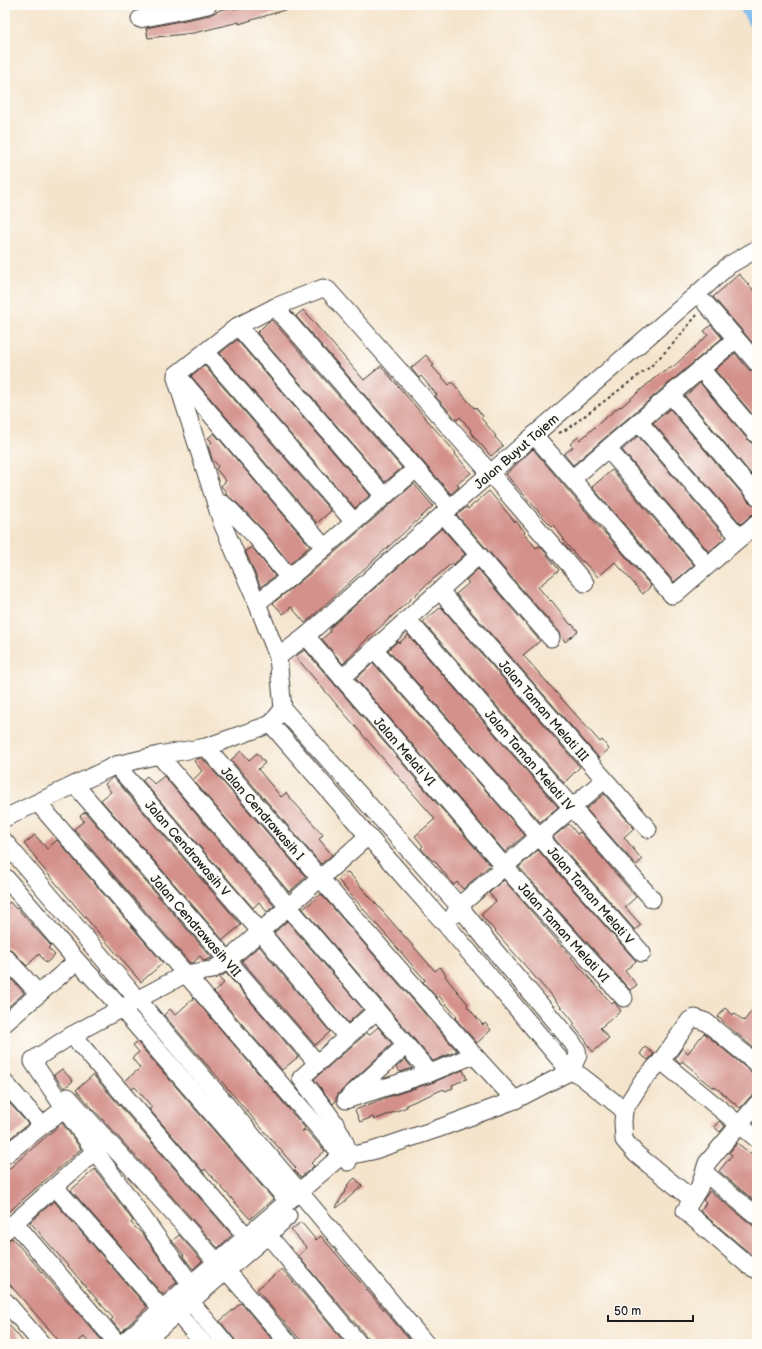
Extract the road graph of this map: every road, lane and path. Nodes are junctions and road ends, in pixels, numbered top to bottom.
1 (208, 5) edge
2 (140, 19) dead end
3 (757, 249) edge
4 (706, 304) joint
5 (275, 307) junction
6 (238, 326) junction
7 (736, 339) junction
8 (206, 352) junction
9 (757, 363) edge
10 (701, 369) junction
11 (176, 374) junction
12 (671, 395) junction
13 (639, 422) junction
14 (538, 432) junction
15 (757, 435) edge
16 (608, 449) junction
17 (416, 469) junction
18 (490, 473) junction
19 (572, 479) junction
20 (384, 496) junction
21 (757, 496) edge
22 (216, 503) junction
23 (447, 511) junction
24 (354, 522) junction
25 (757, 524) edge
26 (740, 538) junction
27 (324, 547) junction
28 (479, 556) junction
29 (707, 565) junction
30 (289, 578) junction
31 (585, 583) dead end
32 (440, 591) junction
33 (258, 603) junction
34 (408, 620) junction
35 (306, 636) junction
36 (551, 638) dead end
37 (374, 649) junction
38 (278, 657) junction
39 (342, 678) junction
40 (283, 709) junction
41 (271, 724) junction
42 (206, 747) junction
43 (159, 755) junction
44 (116, 766) junction
45 (604, 780) junction
46 (75, 785) junction
47 (38, 803) junction
48 (572, 808) junction
49 (5, 818) edge
50 (648, 829) dead end
51 (368, 836) junction
52 (540, 836) junction
53 (5, 842) edge
54 (504, 866) junction
55 (5, 877) edge
56 (321, 878) junction
57 (652, 899) dead end
58 (459, 906) junction
59 (288, 907) junction
60 (447, 926) junction
61 (260, 932) junction
62 (642, 953) dead end
63 (5, 957) edge
64 (77, 961) junction
65 (227, 961) junction
66 (185, 974) junction
67 (39, 994) junction
68 (624, 998) dead end
69 (138, 1000) junction
70 (121, 1008) junction
71 (376, 1011) junction
72 (6, 1019) edge
73 (72, 1035) junction
74 (347, 1037) junction
75 (406, 1045) junction
76 (474, 1055) junction
77 (661, 1061) junction
78 (317, 1063) junction
79 (757, 1064) edge
80 (430, 1073) junction
81 (576, 1074) junction
82 (5, 1083) edge
83 (346, 1100) junction
84 (515, 1100) junction
85 (757, 1104) edge
86 (68, 1105) junction
87 (217, 1108) junction
88 (624, 1110) junction
89 (327, 1113) junction
90 (42, 1125) junction
91 (740, 1125) junction
92 (757, 1139) edge
93 (101, 1146) junction
94 (6, 1152) edge
95 (347, 1157) junction
96 (705, 1173) junction
97 (56, 1187) junction
98 (298, 1197) junction
99 (692, 1199) junction
100 (757, 1216) edge
101 (10, 1227) edge
102 (268, 1235) junction
103 (248, 1237) junction
104 (221, 1266) junction
105 (757, 1270) edge
106 (193, 1293) junction
107 (5, 1301) edge
108 (169, 1311) junction
109 (127, 1343) edge
110 (42, 1344) edge
111 (204, 1344) edge
112 (226, 1344) edge
113 (290, 1344) edge
114 (359, 1344) edge
115 (426, 1344) edge

1 - 2 street
3 - 14 street, Jalan Buyut Tajem
4 - 7 street
4 - 14 path
5 - 6 street
5 - 17 street
5 - 18 street
6 - 8 street
6 - 20 street
7 - 9 street
7 - 10 street
8 - 11 street
8 - 24 street
10 - 12 street
10 - 15 street
11 - 22 street
11 - 27 street
12 - 13 street
12 - 21 street
13 - 16 street
13 - 26 street
14 - 18 street, Jalan Buyut Tajem
14 - 19 street
16 - 19 street
16 - 29 street
17 - 20 street
17 - 23 street
18 - 23 street, Jalan Buyut Tajem
18 - 31 street
19 - 29 street
20 - 24 street
22 - 30 street
22 - 33 street
23 - 28 street
23 - 35 street, Jalan Buyut Tajem
24 - 27 street
25 - 26 street
26 - 29 street
27 - 30 street
28 - 32 street
28 - 36 street
30 - 33 street
32 - 34 street
32 - 45 street, Jalan Taman Melati III
33 - 38 street
34 - 37 street
34 - 48 street, Jalan Taman Melati IV
35 - 38 street, Jalan Buyut Tajem
35 - 39 street, Jalan Melati VI
37 - 39 street
37 - 52 street, Jalan Taman Melati V
38 - 40 street
39 - 54 street, Jalan Melati VI
40 - 41 street
40 - 58 street
41 - 42 street
41 - 51 street
42 - 43 street
42 - 56 street, Jalan Cendrawasih I
43 - 44 street
43 - 59 street
44 - 46 street
44 - 61 street, Jalan Cendrawasih V
45 - 48 street
45 - 50 street, Jalan Taman Melati III
46 - 47 street
46 - 65 street, Jalan Cendrawasih VII
47 - 49 street
47 - 66 street
48 - 52 street
48 - 57 street, Jalan Taman Melati IV
51 - 56 street
51 - 60 street
52 - 54 street
52 - 62 street, Jalan Taman Melati V
53 - 69 street
54 - 58 street
54 - 68 street, Jalan Taman Melati VI
55 - 64 street
56 - 59 street
56 - 76 street, Jalan Cendrawasih I
58 - 60 street
58 - 81 street
59 - 61 street
59 - 71 street
60 - 81 street
61 - 65 street
61 - 74 street, Jalan Cendrawasih V
63 - 67 street
64 - 67 street
64 - 70 street
65 - 66 street
65 - 78 street, Jalan Cendrawasih VII
66 - 69 street
66 - 95 street
67 - 72 street
69 - 70 street
69 - 87 street
70 - 73 street
70 - 87 street
71 - 74 street
71 - 75 street
73 - 86 street
73 - 103 street
74 - 78 street
75 - 80 street
75 - 83 street
76 - 80 street
76 - 84 street, Jalan Cendrawasih I
77 - 79 street
77 - 88 street
77 - 91 street
78 - 89 street
80 - 83 street
81 - 84 street
81 - 88 street
82 - 90 street
83 - 89 street
84 - 95 street
85 - 91 street
86 - 90 street
86 - 93 street
87 - 98 street
88 - 99 street
89 - 95 street
90 - 94 street
91 - 92 street
91 - 96 street
93 - 97 street
93 - 104 street
93 - 106 street
95 - 98 street
96 - 99 street
96 - 100 street
97 - 101 street
97 - 108 street
98 - 102 street
98 - 103 street
98 - 115 street
99 - 105 street
101 - 109 street
102 - 104 street
102 - 114 street
103 - 104 street
104 - 106 street
104 - 113 street
106 - 108 street
106 - 112 street
107 - 110 street
108 - 109 street
108 - 111 street

